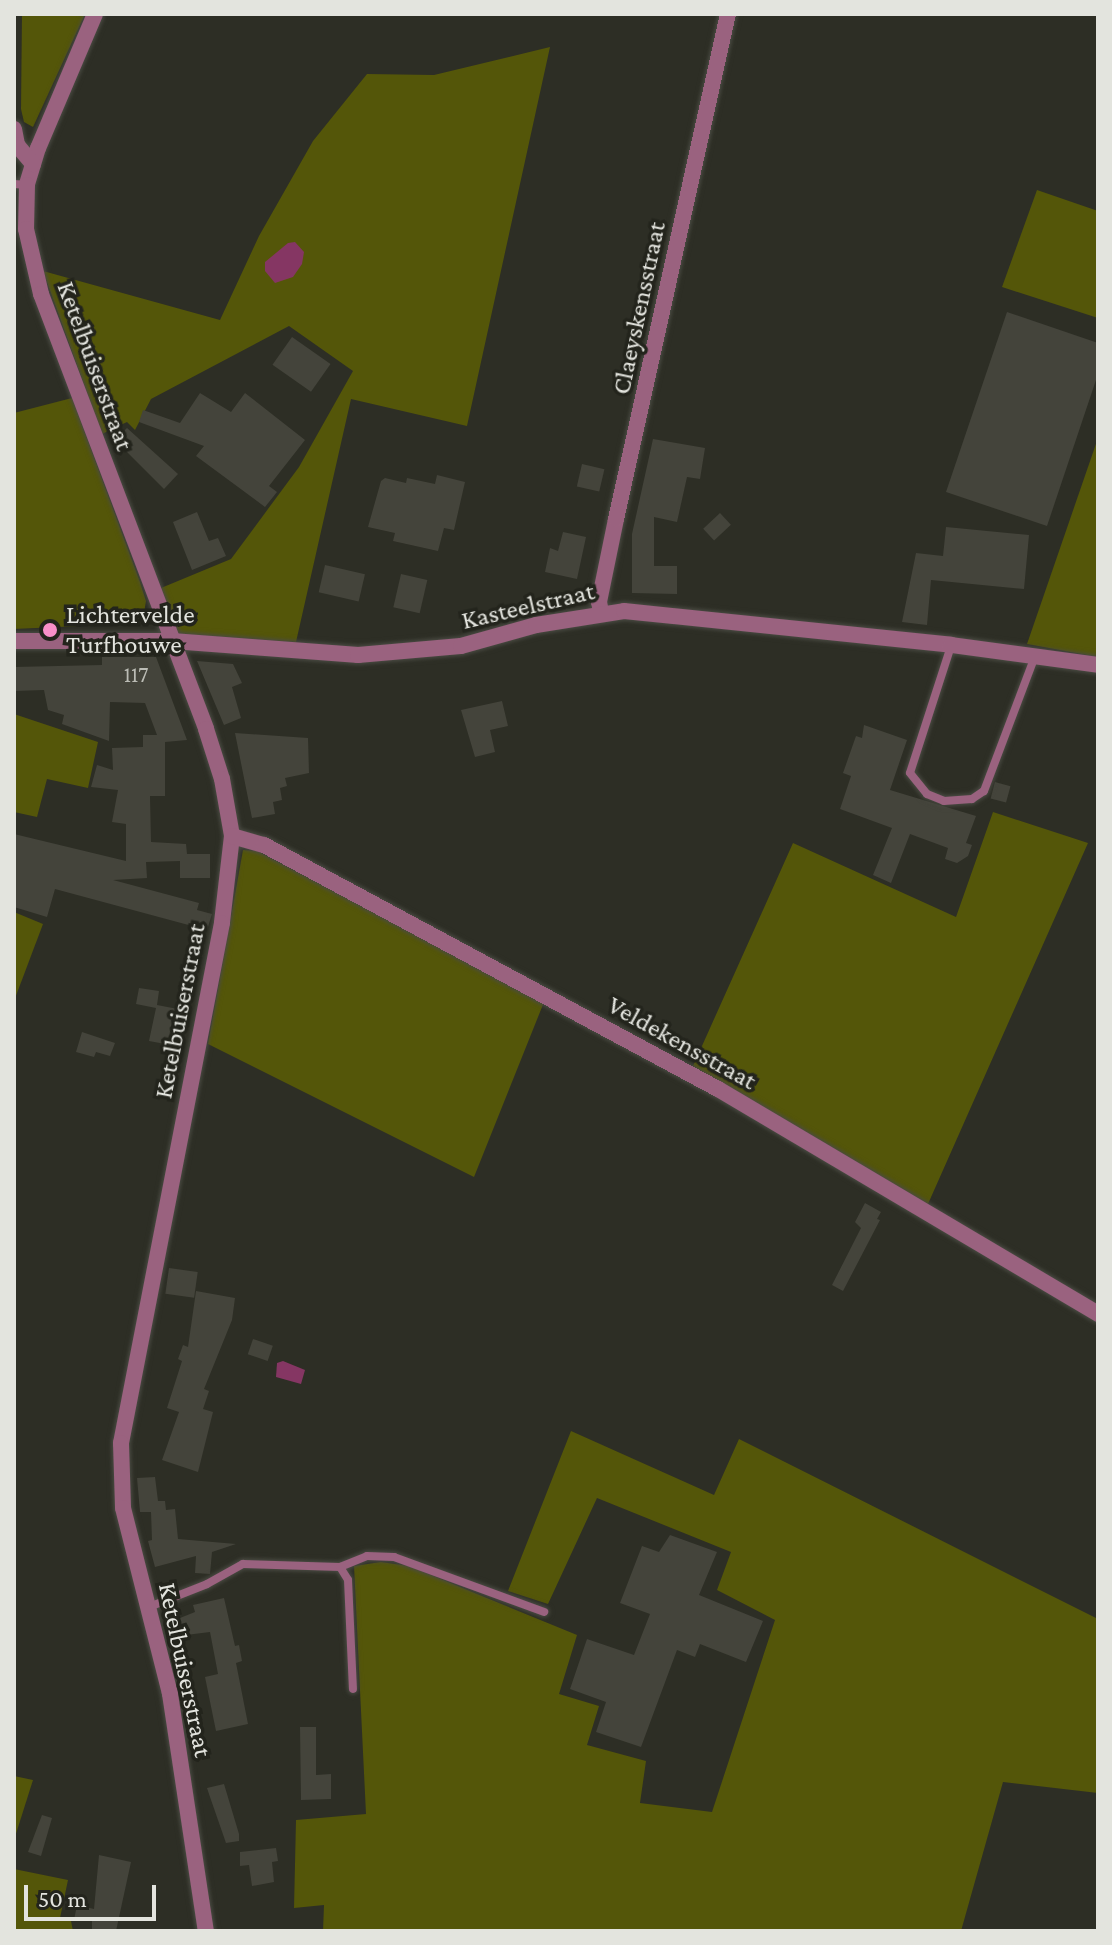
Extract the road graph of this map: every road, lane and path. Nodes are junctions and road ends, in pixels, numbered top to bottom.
1 (95, 14) edge
2 (728, 14) edge
3 (14, 129) edge
4 (33, 164) junction
5 (20, 185) edge
6 (601, 612) junction
7 (14, 641) edge
8 (172, 641) junction
9 (951, 645) junction
10 (1035, 656) junction
11 (1098, 665) edge
12 (232, 836) junction
13 (1098, 1314) edge
14 (340, 1567) junction
15 (148, 1607) junction
16 (544, 1612) dead end
17 (353, 1689) dead end
18 (206, 1931) edge

1 - 4 street, Ketelbuiserstraat
2 - 6 street, Claeyskensstraat
3 - 4 street
4 - 5 street, Ketelbuiserstraat
5 - 8 street, Ketelbuiserstraat
6 - 8 street, Kasteelstraat
6 - 9 street, Kasteelstraat
7 - 8 street, Kasteelstraat
8 - 12 street, Ketelbuiserstraat
9 - 10 street, Kasteelstraat
9 - 10 lane
10 - 11 street, Kasteelstraat
12 - 13 street, Veldekensstraat
12 - 15 street, Ketelbuiserstraat
14 - 15 lane
14 - 16 lane
14 - 17 lane
15 - 18 street, Ketelbuiserstraat

